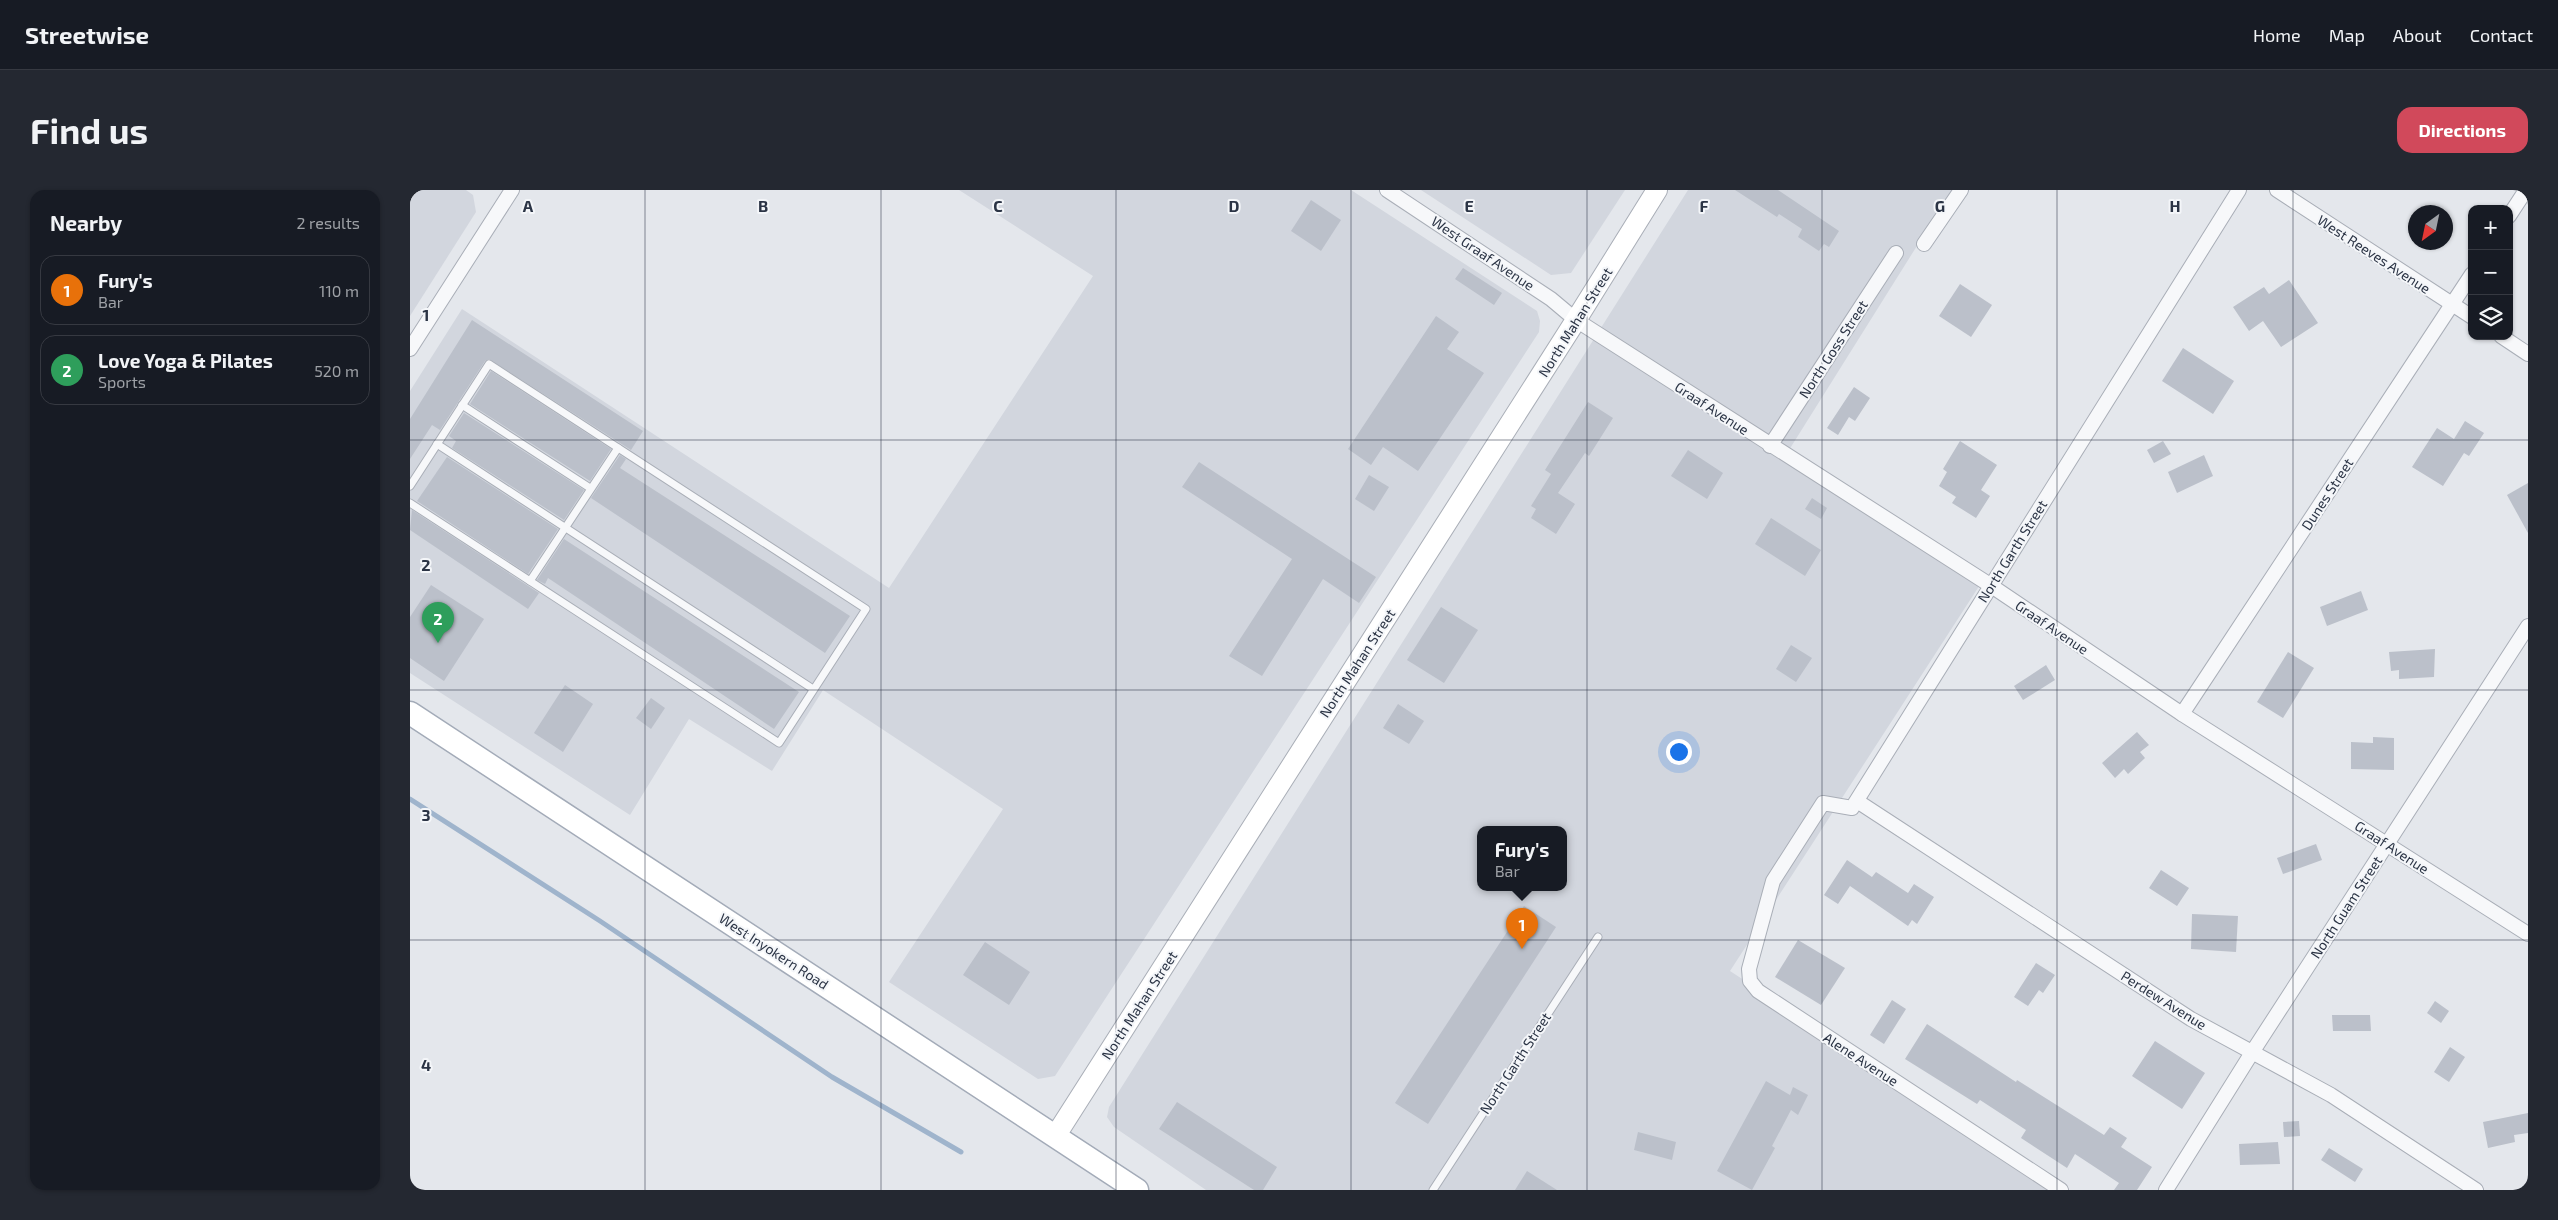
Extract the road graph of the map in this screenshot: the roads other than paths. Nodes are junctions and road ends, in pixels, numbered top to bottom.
1 (1387, 190) edge
2 (1657, 190) edge
3 (1961, 190) edge
4 (2239, 190) edge
5 (2277, 190) edge
6 (2526, 190) edge
7 (508, 191) edge
8 (2513, 210) edge
9 (1924, 244) dead end
10 (1896, 253) dead end
11 (2468, 280) edge
12 (2452, 304) junction
13 (2468, 314) edge
14 (1576, 320) junction
15 (2507, 340) edge
16 (410, 349) edge
17 (2528, 354) edge
18 (462, 405) junction
19 (437, 444) junction
20 (1770, 446) junction
21 (618, 448) junction
22 (410, 486) edge
23 (590, 488) junction
24 (410, 503) edge
25 (565, 527) junction
26 (530, 581) junction
27 (1990, 585) junction
28 (2528, 626) edge
29 (813, 689) junction
30 (410, 713) edge
31 (2182, 714) junction
32 (1856, 801) junction
33 (2387, 843) junction
34 (2528, 934) edge
35 (1598, 937) dead end
36 (2253, 1051) junction
37 (1056, 1135) junction
38 (1137, 1190) edge
39 (1433, 1190) edge
40 (2060, 1190) edge
41 (2166, 1190) edge
42 (2476, 1190) edge

1 - 14 street, West Graaf Avenue
2 - 14 street, North Mahan Street
3 - 9 street
4 - 27 street, North Garth Street
5 - 12 street, West Reeves Avenue
6 - 8 street
7 - 16 street
10 - 20 street, North Goss Street
11 - 12 street, Dunes Street
12 - 13 street, West Reeves Avenue
12 - 31 street, Dunes Street
14 - 20 street, Graaf Avenue
14 - 37 street, North Mahan Street
15 - 17 street
18 - 19 lane
18 - 21 lane
18 - 23 lane
19 - 22 lane
19 - 25 lane
20 - 27 street, Graaf Avenue
21 - 23 lane
21 - 29 lane
23 - 25 lane
24 - 26 lane
25 - 26 lane
25 - 29 lane
26 - 29 lane
27 - 31 street, Graaf Avenue
27 - 32 street, North Garth Street
28 - 33 street, North Guam Street
30 - 37 main road, West Inyokern Road
31 - 33 street, Graaf Avenue
32 - 36 street, Perdew Avenue
32 - 40 street, Alene Avenue
33 - 34 street, Graaf Avenue
33 - 36 street, North Guam Street
35 - 39 lane, North Garth Street
36 - 41 street, North Guam Street
36 - 42 street, Perdew Avenue
37 - 38 main road, West Inyokern Road

